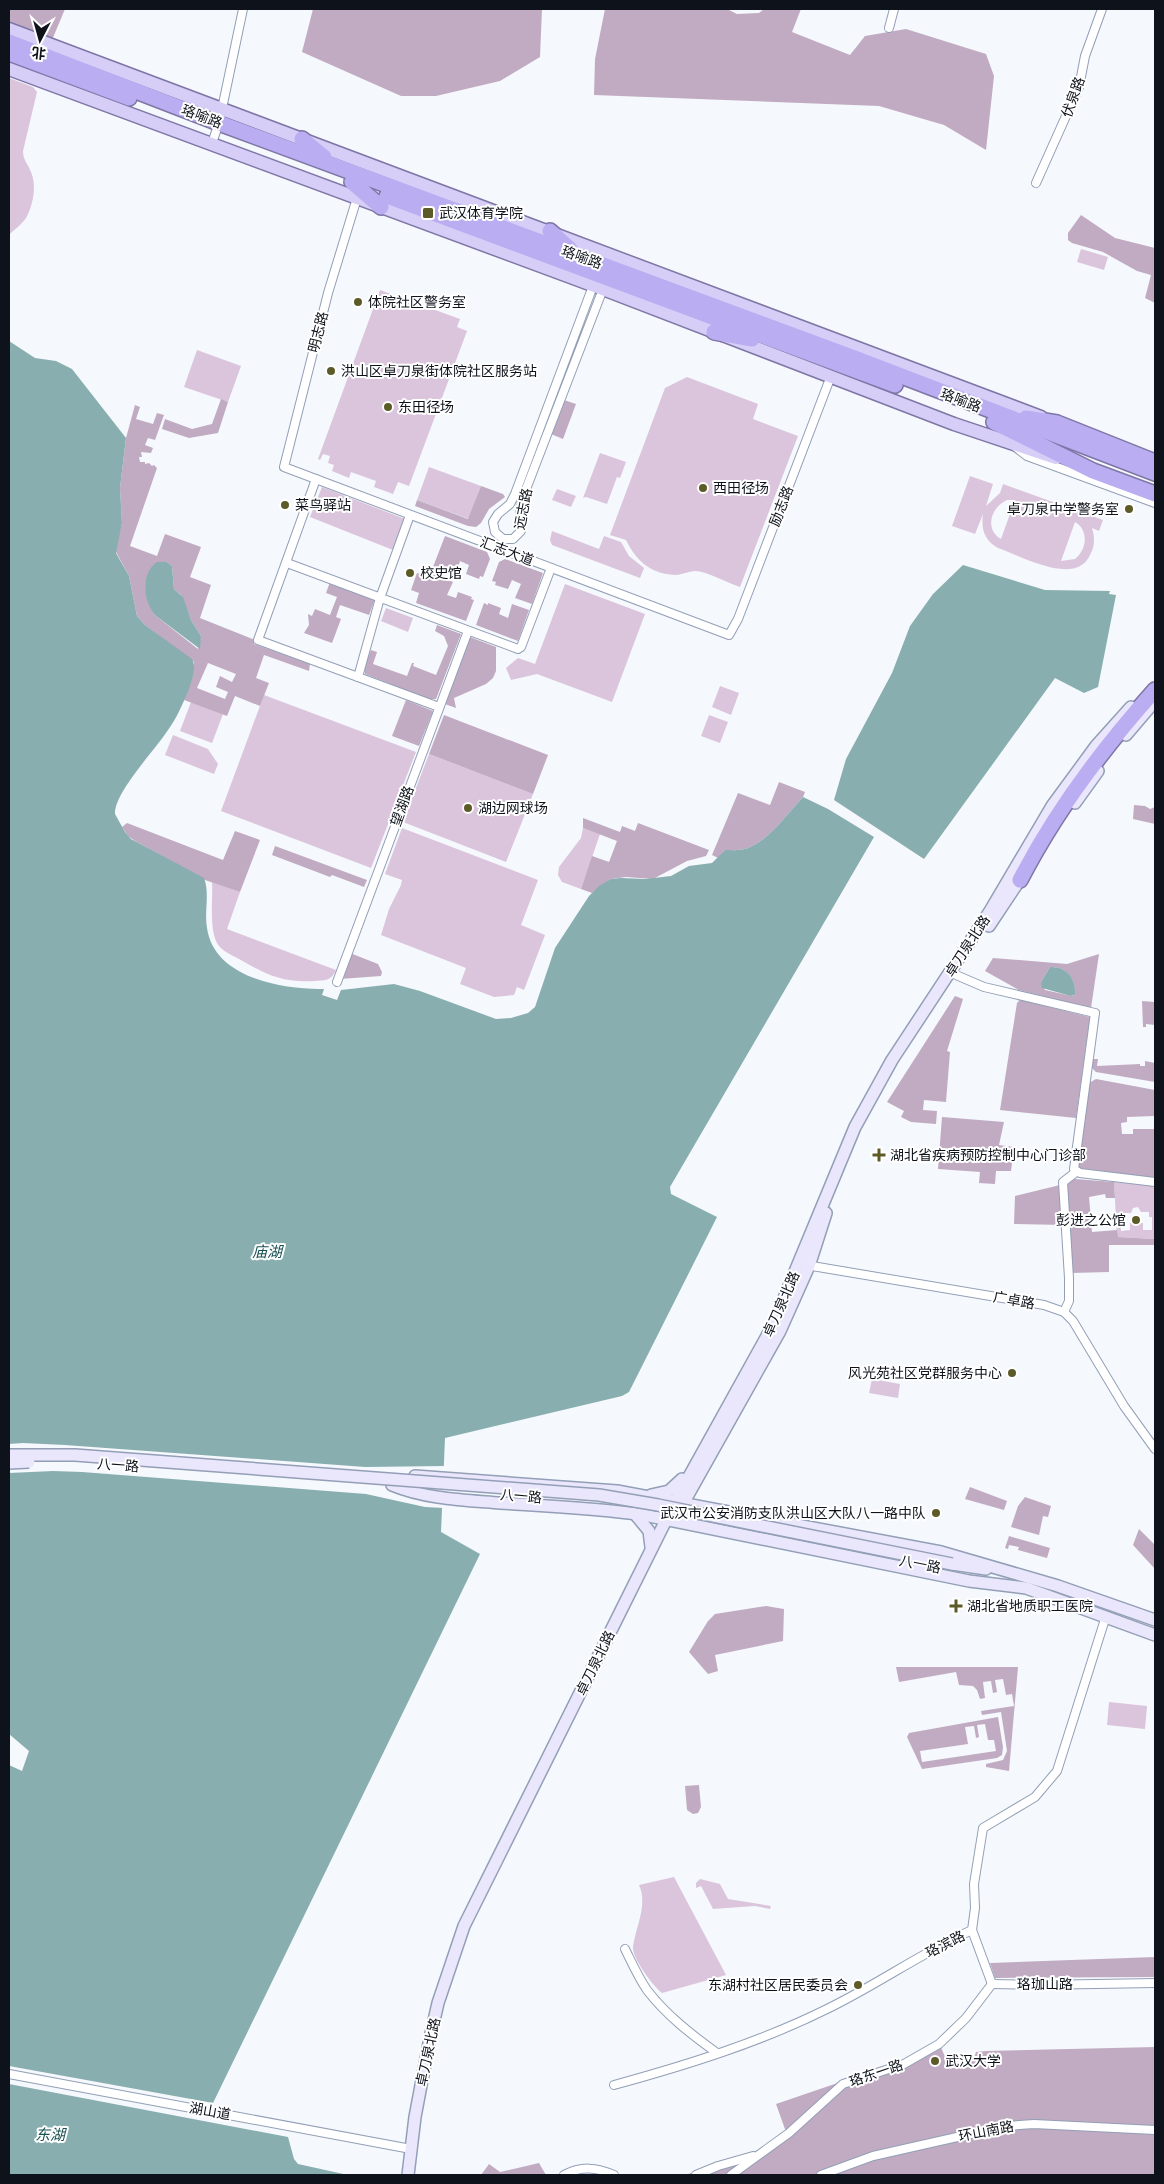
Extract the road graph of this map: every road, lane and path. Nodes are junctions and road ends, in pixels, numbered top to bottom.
1 (243, 9) edge
2 (894, 9) edge
3 (1102, 9) edge
4 (889, 28) dead end
5 (9, 29) edge
6 (9, 42) edge
7 (9, 53) edge
8 (40, 53) junction
9 (82, 58) junction
10 (9, 69) edge
11 (217, 127) junction
12 (302, 139) junction
13 (335, 165) junction
14 (352, 182) junction
15 (1036, 184) dead end
16 (357, 198) junction
17 (381, 206) junction
18 (550, 231) junction
19 (578, 261) junction
20 (598, 287) junction
21 (714, 332) junction
22 (789, 345) junction
23 (831, 376) junction
24 (992, 417) junction
25 (1057, 423) junction
26 (1011, 443) junction
27 (1155, 462) edge
28 (284, 467) joint
29 (1093, 471) junction
30 (1155, 473) edge
31 (316, 479) junction
32 (1155, 484) edge
33 (1155, 494) edge
34 (1155, 504) edge
35 (410, 514) junction
36 (494, 530) junction
37 (515, 538) junction
38 (475, 539) junction
39 (523, 557) junction
40 (287, 563) junction
41 (551, 568) junction
42 (380, 598) junction
43 (468, 631) junction
44 (729, 635) joint
45 (358, 677) junction
46 (1155, 682) edge
47 (1155, 690) edge
48 (1155, 702) edge
49 (439, 707) junction
50 (1020, 880) junction
51 (956, 975) junction
52 (337, 982) dead end
53 (1076, 1172) junction
54 (1155, 1182) edge
55 (804, 1265) junction
56 (1064, 1312) junction
57 (1155, 1449) edge
58 (9, 1455) edge
59 (697, 1460) junction
60 (9, 1463) edge
61 (391, 1482) junction
62 (647, 1496) junction
63 (679, 1503) junction
64 (630, 1513) junction
65 (670, 1520) junction
66 (800, 1525) junction
67 (795, 1547) junction
68 (651, 1548) junction
69 (952, 1567) junction
70 (1024, 1575) junction
71 (1026, 1588) junction
72 (1106, 1616) junction
73 (1155, 1620) edge
74 (1155, 1635) edge
75 (972, 1930) junction
76 (625, 1949) dead end
77 (453, 1956) junction
78 (1155, 1983) edge
79 (992, 1984) junction
80 (717, 2053) junction
81 (9, 2074) edge
82 (614, 2085) dead end
83 (1155, 2130) edge
84 (411, 2149) junction
85 (759, 2155) junction
86 (408, 2175) edge
87 (564, 2175) edge
88 (614, 2175) edge
89 (696, 2175) edge
90 (731, 2175) edge
91 (821, 2175) edge

1 - 11 street
2 - 4 street
3 - 15 street, 伏泉路
5 - 9 main road
6 - 8 highway, 珞喻路
7 - 11 highway, 珞喻路
8 - 9 highway
8 - 11 highway, 珞喻路
9 - 11 main road
10 - 11 main road
11 - 12 main road
11 - 13 highway, 珞喻路
11 - 14 highway, 珞喻路
11 - 16 main road
12 - 13 highway
12 - 18 main road
13 - 19 highway, 珞喻路
14 - 17 highway
14 - 19 highway, 珞喻路
16 - 17 main road
16 - 28 street, 明志路
17 - 20 main road
18 - 19 highway
18 - 25 main road
19 - 20 highway
19 - 22 highway, 珞喻路
19 - 24 highway, 珞喻路
20 - 21 main road
20 - 36 street, 远志路
20 - 37 street, 远志路
21 - 22 highway
21 - 23 main road
22 - 24 highway, 珞喻路
23 - 26 main road
23 - 44 street, 励志路
24 - 25 highway
24 - 29 highway
24 - 30 highway, 珞喻路
24 - 32 highway, 珞喻路
25 - 27 highway
26 - 29 main road
26 - 34 street
28 - 31 street, 汇志大道
29 - 33 highway
31 - 35 street, 汇志大道
31 - 40 street
35 - 38 street, 汇志大道
35 - 42 street
36 - 37 street, 远志路
36 - 38 street
37 - 39 street
38 - 39 street, 汇志大道
39 - 41 street, 汇志大道
40 - 42 street
40 - 45 street
41 - 43 street
41 - 44 street, 汇志大道
42 - 43 street
42 - 45 street
43 - 49 street, 望湖路
45 - 49 street
46 - 55 main road, 卓刀泉北路
47 - 50 highway
48 - 50 main road, 卓刀泉北路
49 - 52 street, 望湖路
50 - 51 main road, 卓刀泉北路
51 - 53 street
51 - 55 main road, 卓刀泉北路
53 - 54 street
53 - 56 street
55 - 56 street, 广卓路
55 - 59 main road, 卓刀泉北路
55 - 63 main road, 卓刀泉北路
56 - 57 street
58 - 61 main road, 八一路, bridge
59 - 62 main road
59 - 63 main road, 卓刀泉北路
60 - 61 main road, 八一路, bridge
61 - 62 main road, 八一路, bridge
61 - 64 main road, 八一路
61 - 69 main road, 八一路
62 - 63 main road, 八一路
63 - 65 main road, 卓刀泉北路
63 - 66 main road, 八一路
64 - 65 main road, 八一路
64 - 68 main road
65 - 67 main road, 八一路
65 - 68 main road, 卓刀泉北路
65 - 77 main road, 卓刀泉北路
66 - 67 main road
66 - 70 main road, 八一路
67 - 71 main road, 八一路
68 - 77 main road, 卓刀泉北路
69 - 70 main road, 八一路
69 - 71 main road, 八一路
70 - 73 main road, 八一路
71 - 72 main road, 八一路
72 - 74 main road, 八一路
72 - 75 street, 珞滨路
75 - 79 street
75 - 80 street, 珞滨路
76 - 80 street
77 - 84 main road, 卓刀泉北路
78 - 79 street, 珞珈山路
79 - 85 street, 珞东一路
80 - 82 street, 珞滨路
81 - 84 street, 湖山道
83 - 91 street, 环山南路
84 - 86 main road, 卓刀泉北路
85 - 89 street
85 - 90 street, 珞东一路
87 - 88 street

